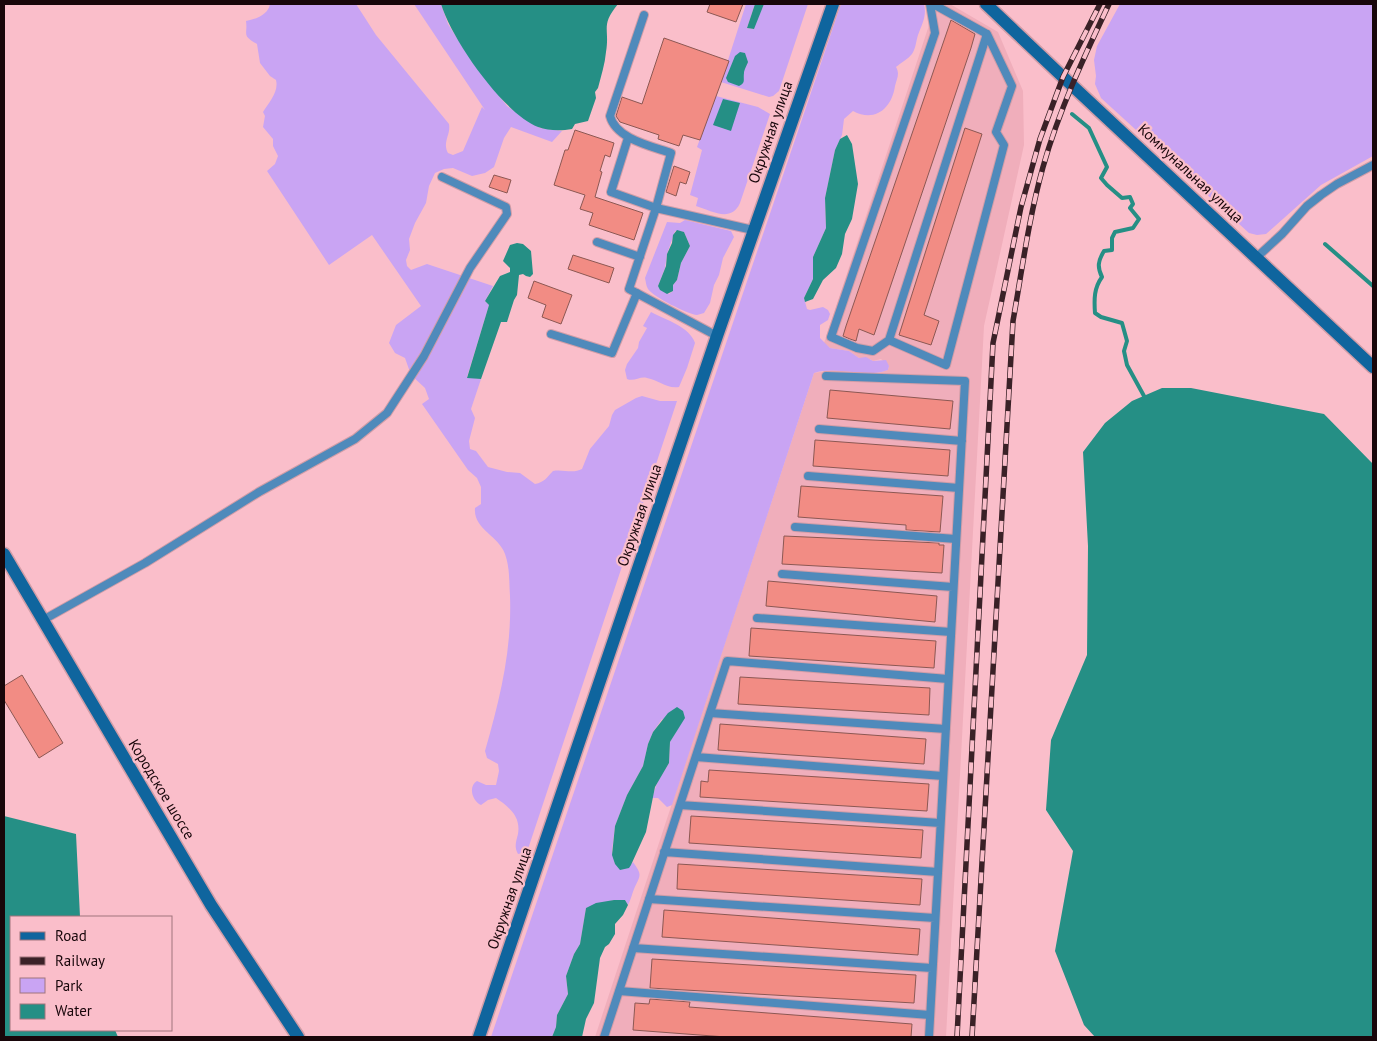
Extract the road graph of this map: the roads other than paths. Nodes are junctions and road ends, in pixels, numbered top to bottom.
1 (833, 4) edge
2 (930, 4) edge
3 (933, 4) edge
4 (986, 4) edge
5 (644, 15) dead end
6 (987, 34) junction
7 (628, 138) junction
8 (1373, 165) edge
9 (442, 177) dead end
10 (656, 208) junction
11 (753, 230) junction
12 (597, 242) dead end
13 (640, 257) junction
14 (1257, 257) junction
15 (637, 293) junction
16 (551, 334) dead end
17 (716, 336) junction
18 (889, 340) junction
19 (1373, 367) edge
20 (826, 376) dead end
21 (819, 428) dead end
22 (962, 441) junction
23 (808, 476) dead end
24 (959, 488) junction
25 (795, 526) dead end
26 (956, 539) junction
27 (4, 554) edge
28 (782, 574) dead end
29 (954, 587) junction
30 (757, 618) dead end
31 (43, 620) junction
32 (951, 632) junction
33 (948, 679) junction
34 (710, 713) junction
35 (946, 729) junction
36 (696, 757) junction
37 (943, 776) junction
38 (680, 804) junction
39 (940, 823) junction
40 (664, 852) junction
41 (938, 872) junction
42 (649, 899) junction
43 (935, 918) junction
44 (633, 948) junction
45 (932, 968) junction
46 (619, 991) junction
47 (930, 1015) junction
48 (298, 1037) edge
49 (479, 1037) edge
50 (605, 1037) edge
51 (928, 1037) edge

1 - 11 main road, Окружная улица
2 - 18 lane
3 - 6 lane
4 - 14 main road, Коммунальная улица
5 - 7 lane
6 - 18 lane
6 - 18 lane
7 - 10 lane
7 - 10 lane
8 - 14 lane
9 - 31 lane
10 - 11 lane
10 - 13 lane
11 - 17 main road, Окружная улица
12 - 13 lane
13 - 15 lane
14 - 19 main road, Коммунальная улица
15 - 16 lane
15 - 17 lane
17 - 49 main road, Окружная улица
20 - 22 lane
21 - 22 lane
22 - 24 lane
23 - 24 lane
24 - 26 lane
25 - 26 lane
26 - 29 lane
27 - 31 main road, Кородское шоссе
28 - 29 lane
29 - 32 lane
30 - 32 lane
31 - 48 main road, Кородское шоссе
32 - 33 lane
33 - 34 lane
33 - 35 lane
34 - 35 lane
34 - 36 lane
35 - 37 lane
36 - 37 lane
36 - 38 lane
37 - 39 lane
38 - 39 lane
38 - 40 lane
39 - 41 lane
40 - 41 lane
40 - 42 lane
41 - 43 lane
42 - 43 lane
42 - 44 lane
43 - 45 lane
44 - 45 lane
44 - 46 lane
45 - 47 lane
46 - 47 lane
46 - 50 lane
47 - 51 lane

